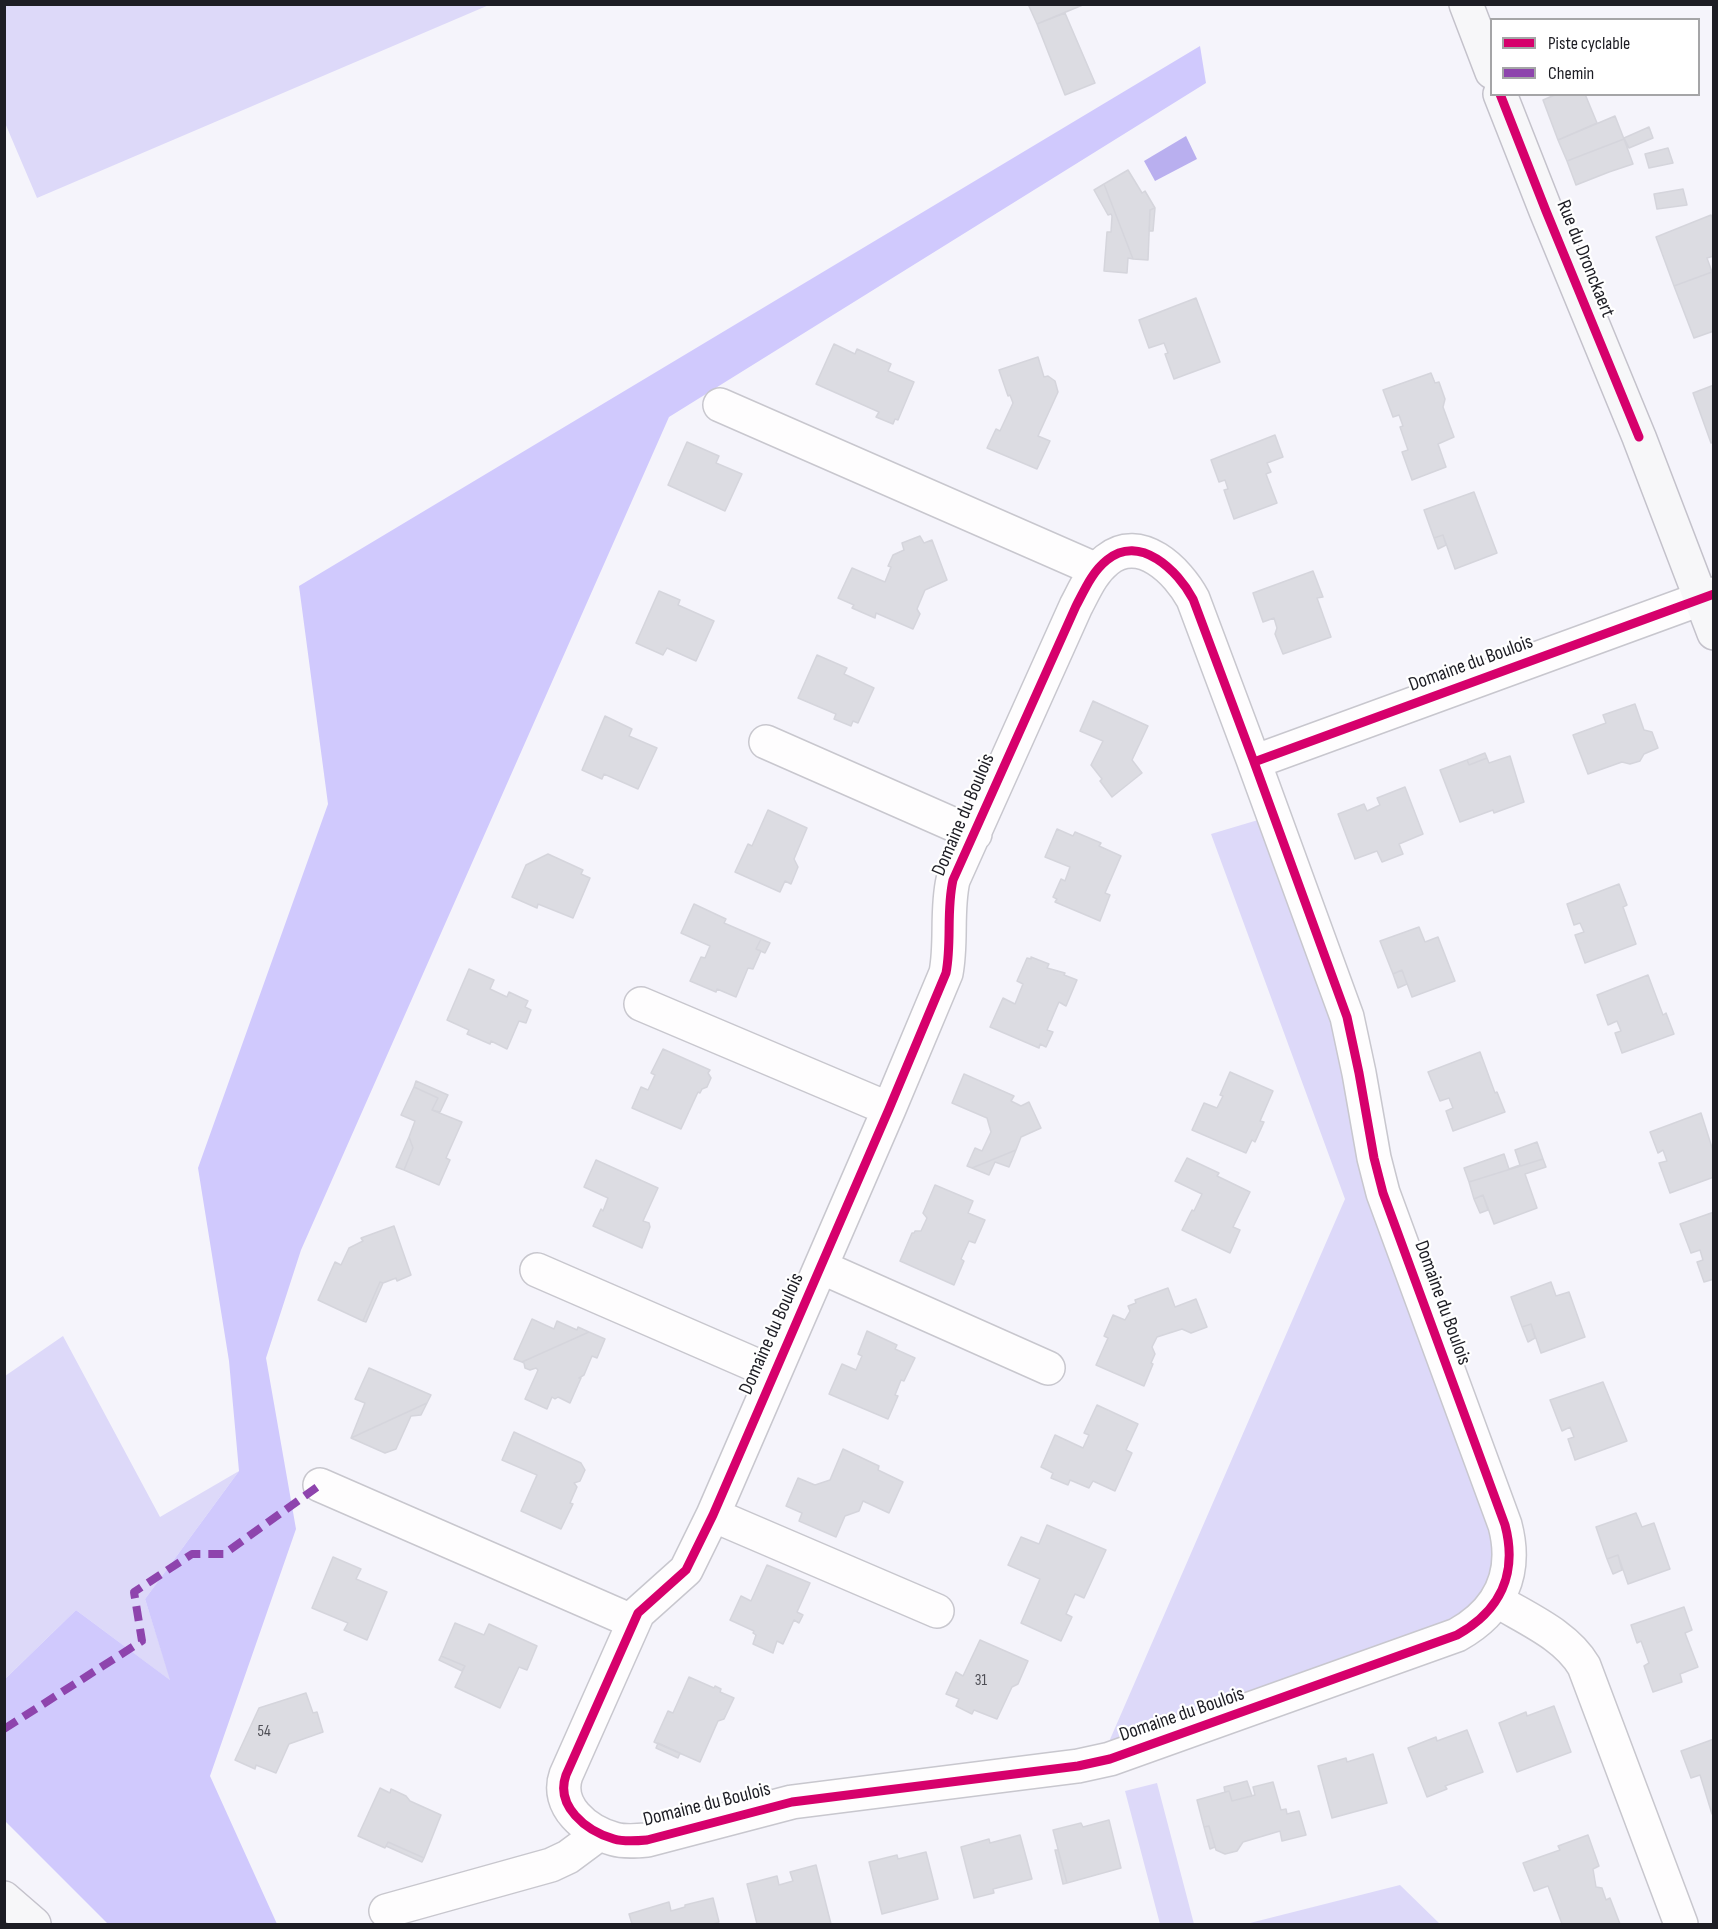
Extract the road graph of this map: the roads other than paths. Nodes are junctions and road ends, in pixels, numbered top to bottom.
1 (1466, 4) edge
2 (1490, 69) edge
3 (1501, 96) edge
4 (720, 405) dead end
5 (1096, 570) junction
6 (1707, 596) edge
7 (1713, 633) edge
8 (766, 742) dead end
9 (1254, 762) junction
10 (975, 834) junction
11 (641, 1004) dead end
12 (889, 1109) junction
13 (821, 1267) junction
14 (537, 1270) dead end
15 (1048, 1368) dead end
16 (774, 1373) junction
17 (320, 1485) dead end
18 (713, 1515) junction
19 (1496, 1600) junction
20 (937, 1611) dead end
21 (634, 1622) junction
22 (599, 1834) junction
23 (4, 1898) edge
24 (386, 1911) dead end
25 (34, 1924) edge
26 (1682, 1924) edge

1 - 2 main road
3 - 6 main road, Rue du Dronckaert
4 - 5 street
5 - 9 street, Domaine du Boulois
5 - 10 street, Domaine du Boulois
6 - 7 main road, Rue du Dronckaert
6 - 9 street, Domaine du Boulois
8 - 10 street, Domaine du Boulois
9 - 19 street, Domaine du Boulois
10 - 12 street, Domaine du Boulois
11 - 12 street
12 - 13 street, Domaine du Boulois
13 - 15 street, Domaine du Boulois
13 - 16 street, Domaine du Boulois
14 - 16 street, Domaine du Boulois
16 - 18 street, Domaine du Boulois
17 - 21 street
18 - 20 street
18 - 21 street, Domaine du Boulois
19 - 22 street, Domaine du Boulois
19 - 26 street
21 - 22 street, Domaine du Boulois
22 - 24 street
23 - 25 main road

